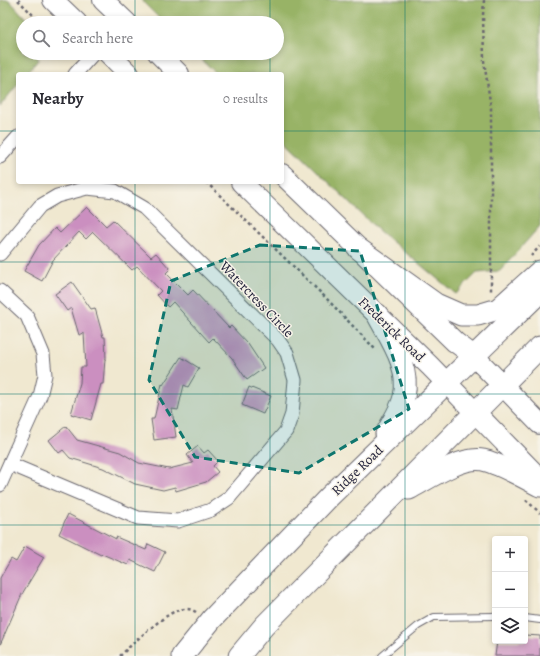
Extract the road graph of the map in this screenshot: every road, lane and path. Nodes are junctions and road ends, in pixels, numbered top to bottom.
1 (18, 0) edge
2 (53, 0) edge
3 (103, 0) edge
4 (484, 0) edge
5 (34, 16) edge
6 (70, 16) edge
7 (118, 16) edge
8 (88, 60) edge
9 (115, 60) edge
10 (165, 60) edge
11 (77, 72) edge
12 (128, 72) edge
13 (177, 72) edge
14 (16, 139) edge
15 (0, 156) edge
16 (284, 176) edge
17 (208, 184) edge
18 (243, 184) edge
19 (359, 249) junction
20 (0, 254) edge
21 (540, 271) edge
22 (0, 291) edge
23 (540, 292) edge
24 (491, 293) dead end
25 (377, 314) junction
26 (540, 347) edge
27 (378, 352) dead end
28 (474, 356) junction
29 (447, 383) junction
30 (502, 384) junction
31 (475, 412) junction
32 (540, 424) edge
33 (377, 451) junction
34 (10, 464) junction
35 (540, 479) edge
36 (0, 485) edge
37 (540, 486) edge
38 (390, 499) junction
39 (492, 616) edge
40 (528, 618) edge
41 (212, 619) junction
42 (540, 620) edge
43 (120, 656) edge
44 (182, 656) edge
45 (239, 656) edge
46 (382, 656) edge

1 - 5 path
2 - 6 main road
3 - 7 main road
4 - 24 path
8 - 11 street
9 - 12 main road
10 - 13 main road
14 - 15 street
16 - 19 main road
17 - 27 path
18 - 25 main road, Frederick Road
19 - 21 highway
19 - 28 main road
20 - 34 street, Watercress Circle
22 - 34 street
23 - 28 highway, Ridge Road
25 - 29 main road, Frederick Road
25 - 33 highway
26 - 30 highway
28 - 29 highway, Ridge Road
28 - 30 main road
29 - 31 main road, Frederick Road
29 - 33 highway, Ridge Road
30 - 31 highway
30 - 32 main road
31 - 35 main road, Frederick Road
31 - 38 highway
33 - 41 highway, Ridge Road
34 - 36 street
37 - 38 highway
38 - 45 highway
39 - 46 lane
40 - 42 lane
41 - 43 path
41 - 44 highway, Ridge Road

